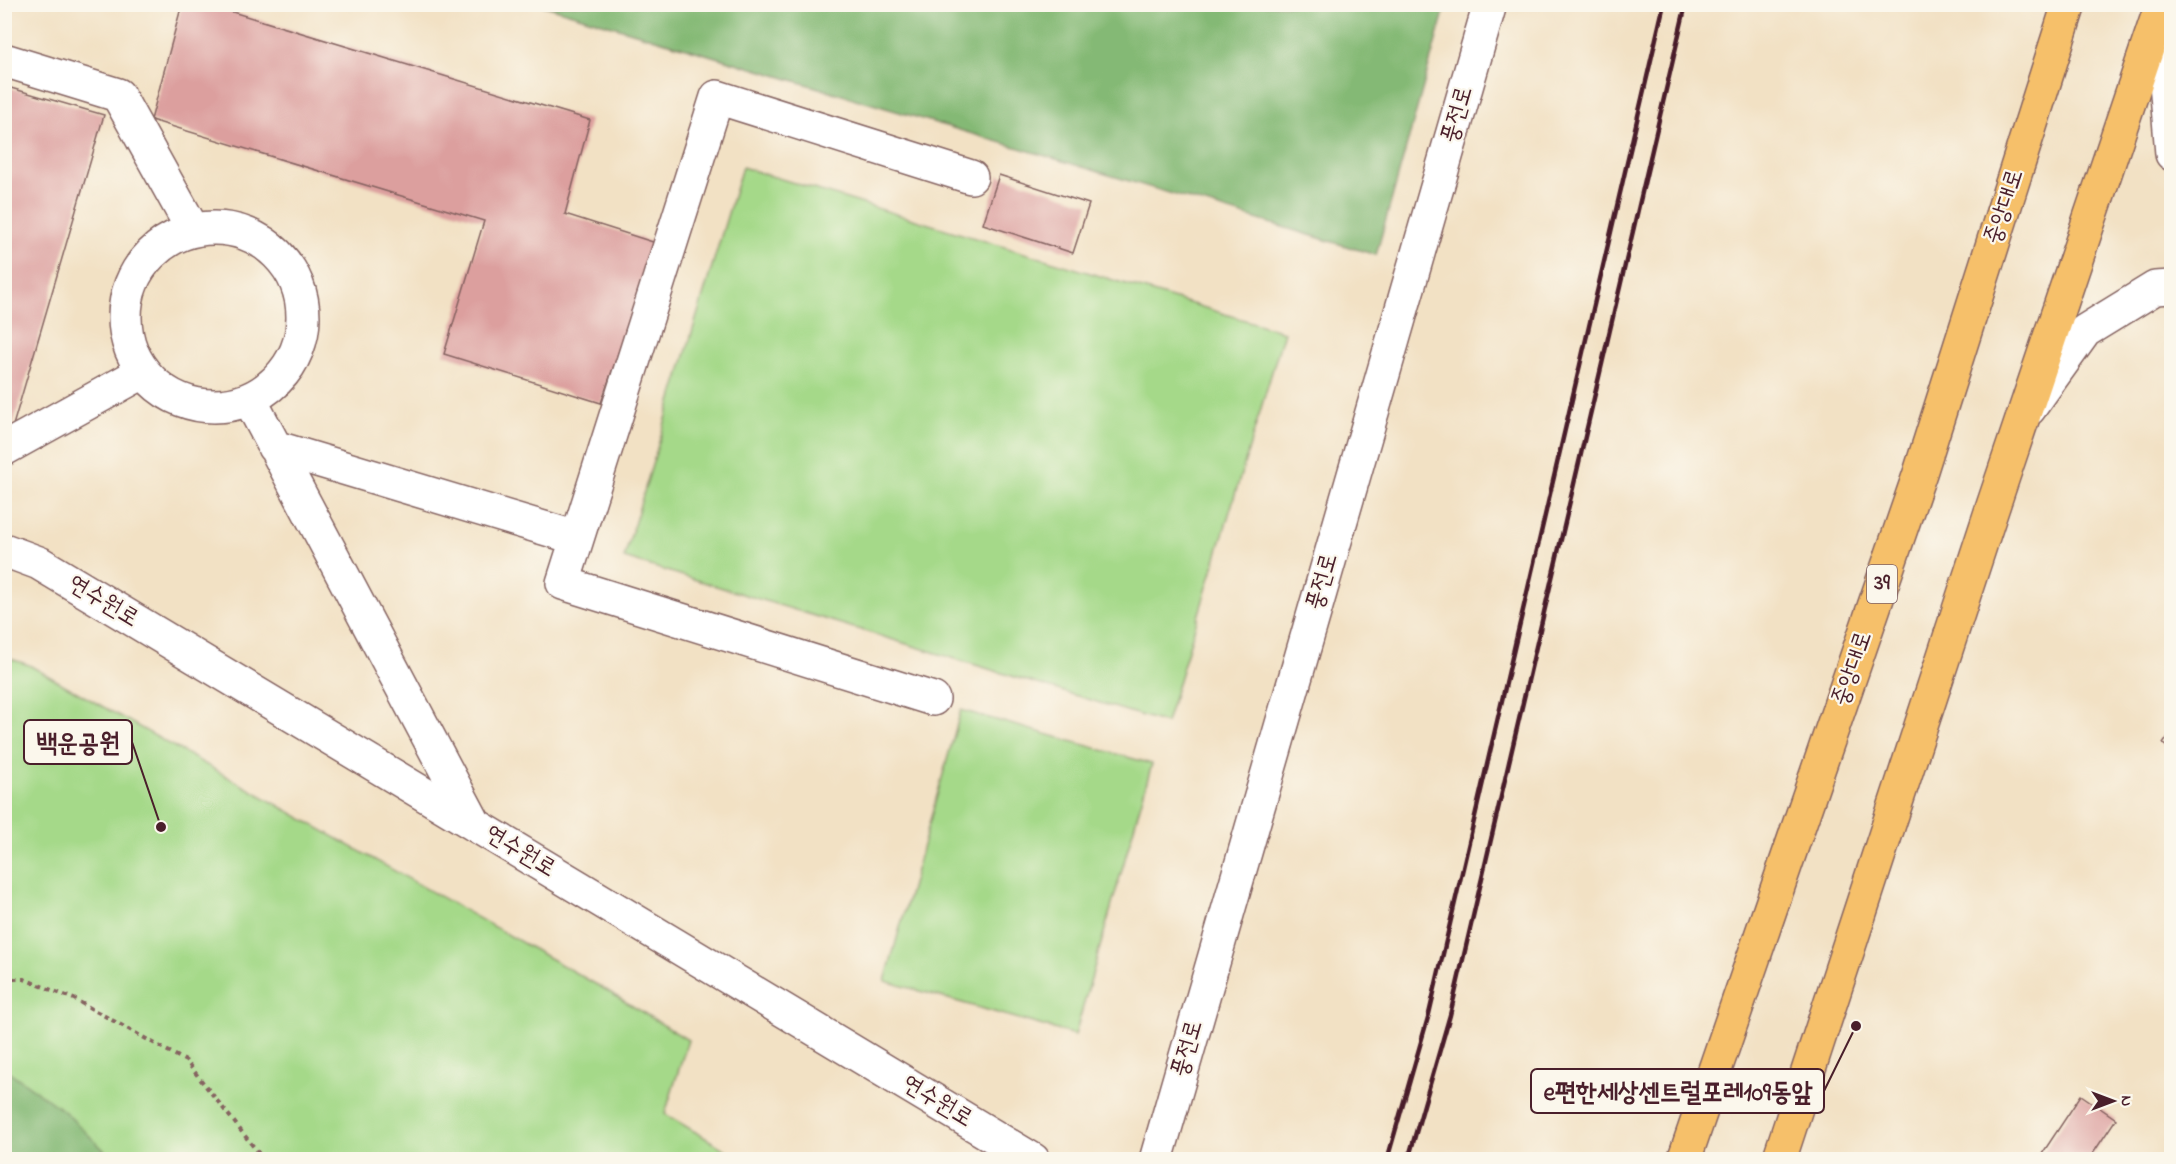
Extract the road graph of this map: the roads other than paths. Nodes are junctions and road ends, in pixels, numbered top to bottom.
1 (1490, 4) edge
2 (2069, 4) edge
3 (2161, 7) edge
4 (4, 60) edge
5 (2172, 154) edge
6 (971, 177) dead end
7 (193, 230) junction
8 (2172, 286) edge
9 (142, 372) junction
10 (250, 400) junction
11 (2024, 416) junction
12 (274, 447) junction
13 (4, 449) edge
14 (577, 538) junction
15 (4, 550) edge
16 (933, 699) dead end
17 (475, 825) junction
18 (1033, 1160) edge
19 (1156, 1160) edge
20 (1684, 1160) edge
21 (1779, 1160) edge

1 - 19 street, 풍전로
2 - 20 main road, 중앙대로 / 39
3 - 5 street
3 - 11 main road
4 - 7 street
6 - 14 street
7 - 9 street
7 - 10 street
8 - 11 street
9 - 10 street
9 - 13 street
10 - 12 street
11 - 21 main road
12 - 14 street
12 - 17 street
14 - 16 street
15 - 17 street, 연수원로
17 - 18 street, 연수원로

